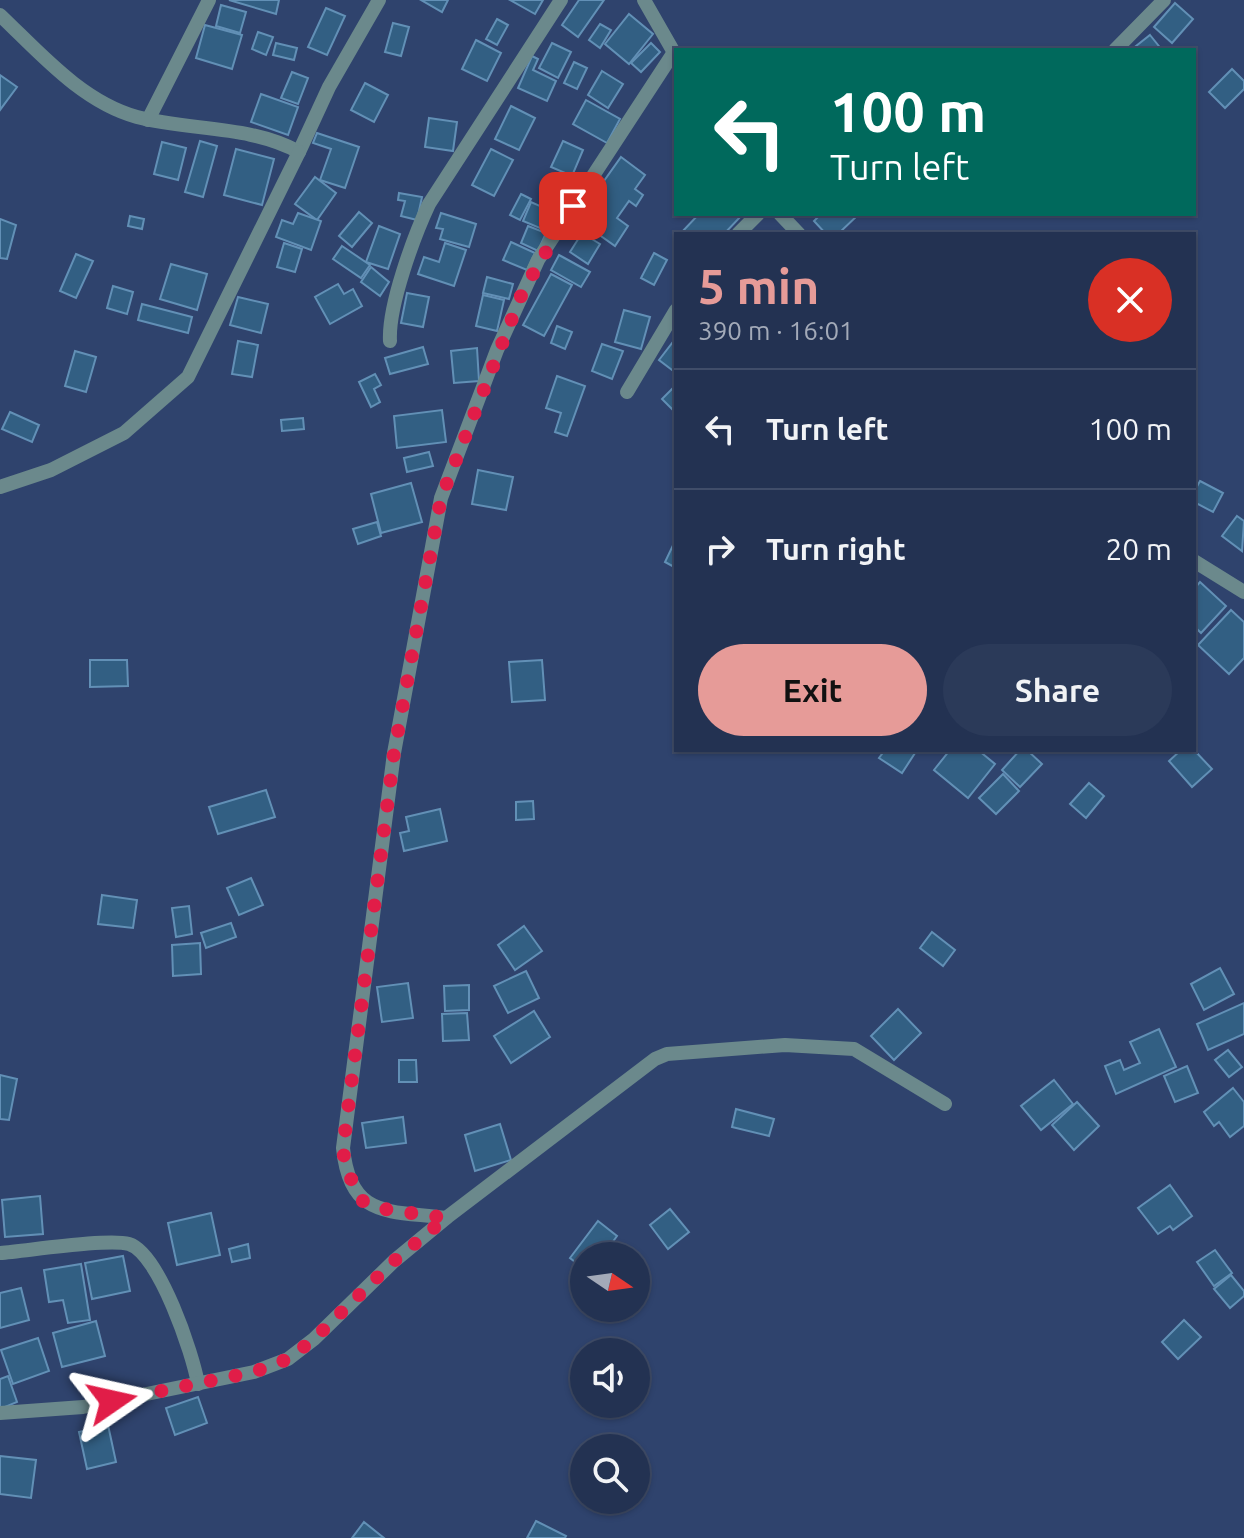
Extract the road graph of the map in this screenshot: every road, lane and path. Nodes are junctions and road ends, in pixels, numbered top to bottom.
1 (209, 0) edge
2 (379, 0) edge
3 (561, 0) edge
4 (644, 0) edge
5 (1164, 0) edge
6 (0, 15) edge
7 (1117, 48) edge
8 (674, 52) edge
9 (674, 55) edge
10 (148, 120) junction
11 (299, 152) junction
12 (756, 216) edge
13 (782, 216) edge
14 (740, 232) edge
15 (797, 232) edge
16 (674, 313) edge
17 (390, 341) dead end
18 (627, 392) dead end
19 (0, 487) edge
20 (1196, 562) edge
21 (1244, 592) edge
22 (945, 1104) dead end
23 (446, 1218) junction
24 (0, 1253) edge
25 (198, 1384) junction
26 (0, 1413) edge

1 - 10 street
2 - 11 street
3 - 17 street
4 - 8 street
5 - 7 street
6 - 10 street
9 - 23 street
10 - 11 street
11 - 19 street
12 - 14 street
13 - 15 street
16 - 18 street
20 - 21 street
22 - 23 street
23 - 25 street
24 - 25 street
25 - 26 street

